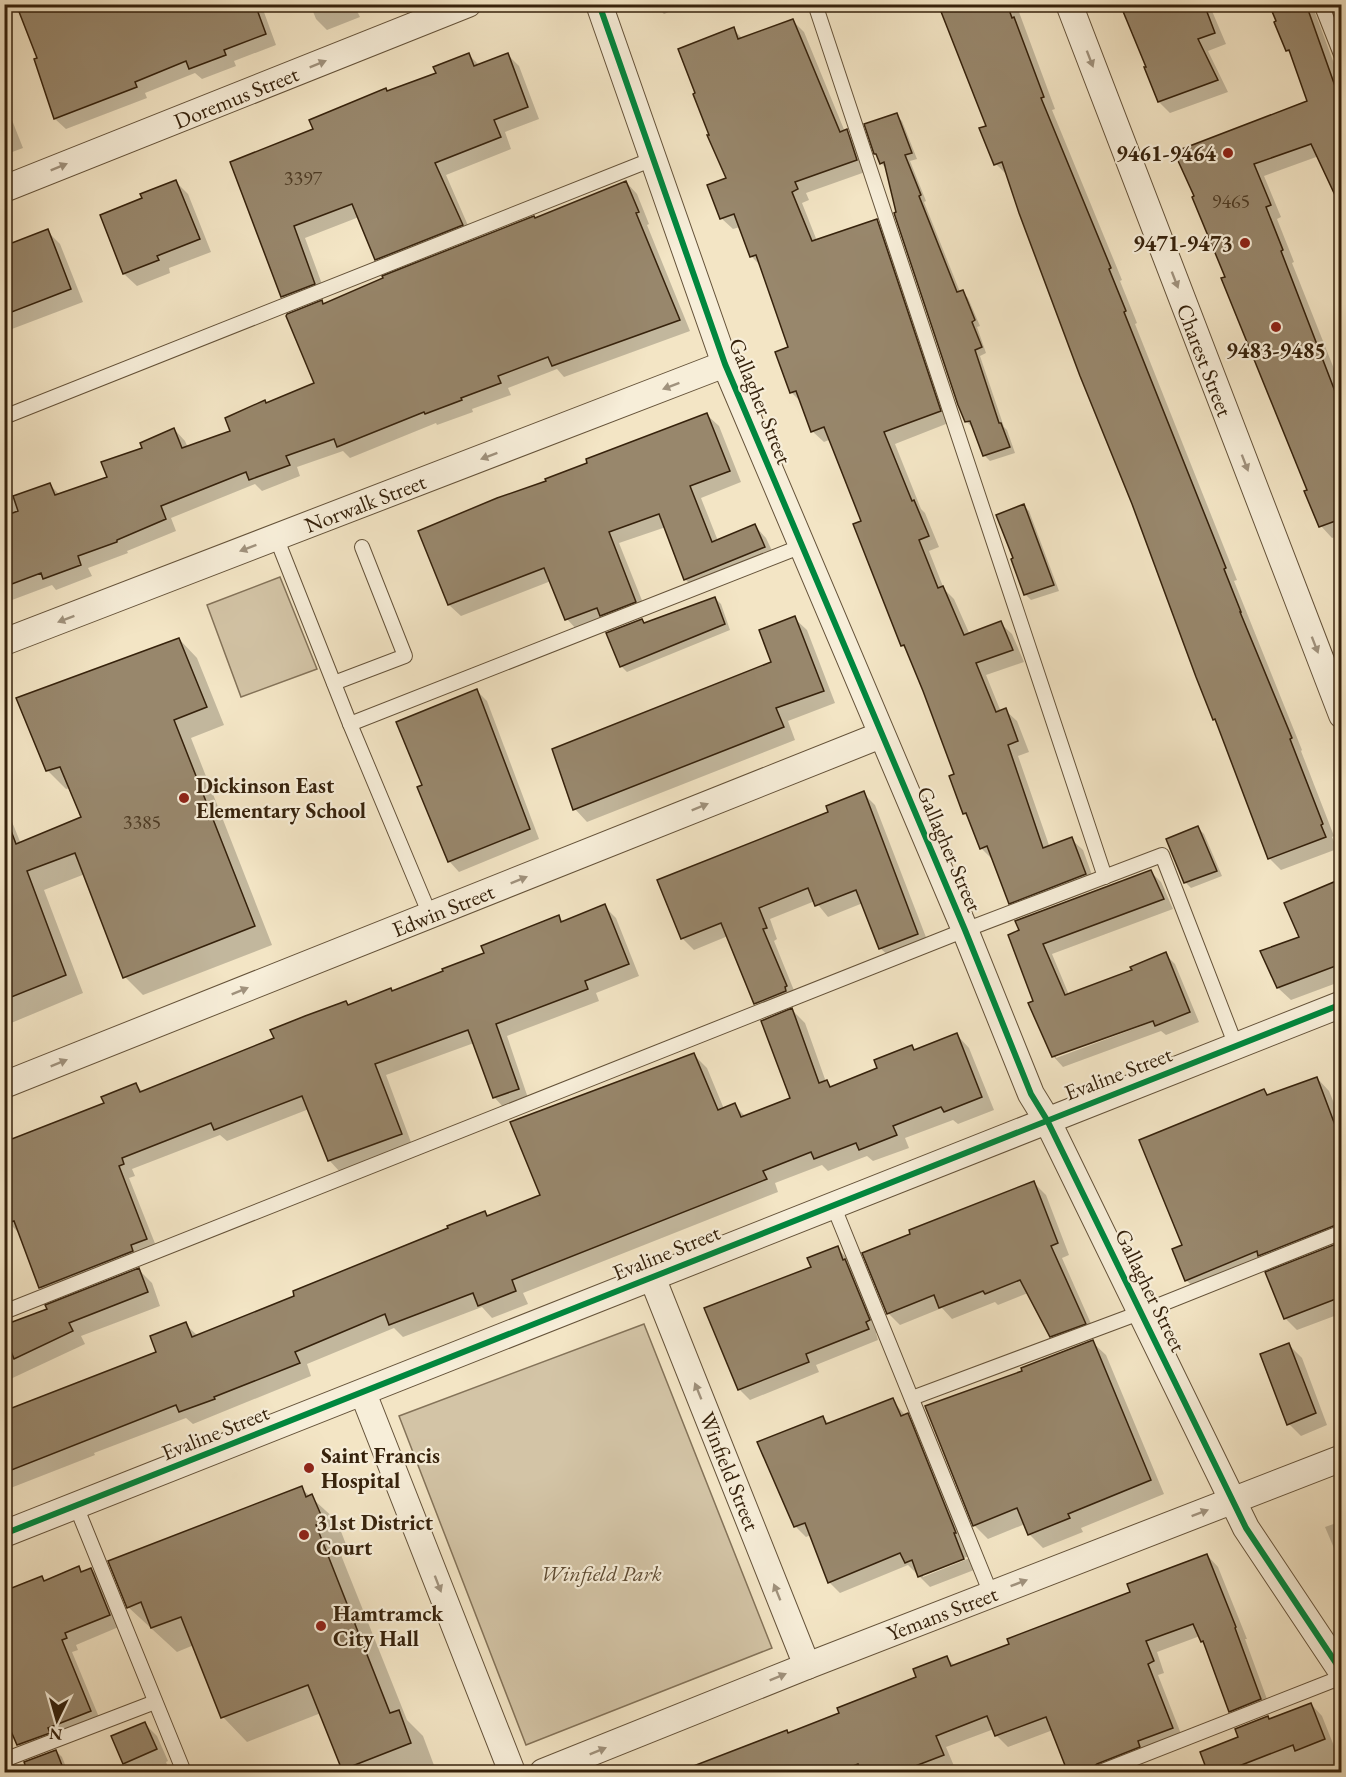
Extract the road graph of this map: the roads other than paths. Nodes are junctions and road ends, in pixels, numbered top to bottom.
1 (468, 4) edge
2 (599, 4) edge
3 (815, 4) edge
4 (1069, 4) edge
5 (1322, 4) edge
6 (1341, 57) edge
7 (653, 159) junction
8 (4, 189) edge
9 (725, 364) junction
10 (4, 417) edge
11 (276, 537) junction
12 (801, 546) junction
13 (362, 547) dead end
14 (4, 642) edge
15 (334, 683) junction
16 (1341, 715) edge
17 (350, 724) junction
18 (881, 735) junction
19 (1105, 877) junction
20 (430, 915) junction
21 (965, 930) junction
22 (1341, 1004) edge
23 (1236, 1046) junction
24 (4, 1085) edge
25 (1047, 1120) junction
26 (833, 1205) junction
27 (1341, 1232) edge
28 (652, 1277) junction
29 (4, 1312) edge
30 (1142, 1312) junction
31 (363, 1393) junction
32 (912, 1398) junction
33 (1341, 1458) edge
34 (1233, 1500) junction
35 (76, 1506) junction
36 (4, 1534) edge
37 (991, 1594) junction
38 (807, 1666) junction
39 (1341, 1672) edge
40 (1341, 1677) edge
41 (155, 1702) junction
42 (4, 1760) edge
43 (183, 1773) edge
44 (512, 1773) edge
45 (543, 1773) edge
46 (1100, 1773) edge

8 -> 1 street, Doremus Street
2 - 7 street, Gallagher Street
3 - 19 lane
4 -> 16 street, Charest Street
5 - 6 lane
7 - 9 street, Gallagher Street
7 - 10 lane
9 -> 11 street, Norwalk Street
9 - 12 street, Gallagher Street
11 -> 14 street, Norwalk Street
11 - 15 lane
12 - 17 lane
12 - 18 street, Gallagher Street
13 - 15 lane
15 - 17 lane
17 - 20 lane
20 -> 18 street, Edwin Street
18 - 21 street, Gallagher Street
19 - 21 lane
19 - 23 lane
24 -> 20 street, Edwin Street
21 - 25 street, Gallagher Street
21 - 29 lane
22 - 23 street, Evaline Street
23 - 25 street, Evaline Street
25 - 26 street, Evaline Street
25 - 30 street, Gallagher Street
26 - 28 street, Evaline Street
26 - 32 lane
27 - 30 lane
28 - 31 street, Evaline Street
38 -> 28 street, Winfield Street
30 - 32 lane
30 - 34 street, Gallagher Street
31 - 35 street, Evaline Street
31 -> 44 street
32 - 37 lane
33 - 34 street, Yemans Street
37 -> 34 street, Yemans Street
34 - 39 street, Gallagher Street
35 - 36 street, Evaline Street
35 - 41 lane
37 - 38 street, Yemans Street
45 -> 38 street, Yemans Street
40 - 46 lane
41 - 42 lane
41 - 43 lane

